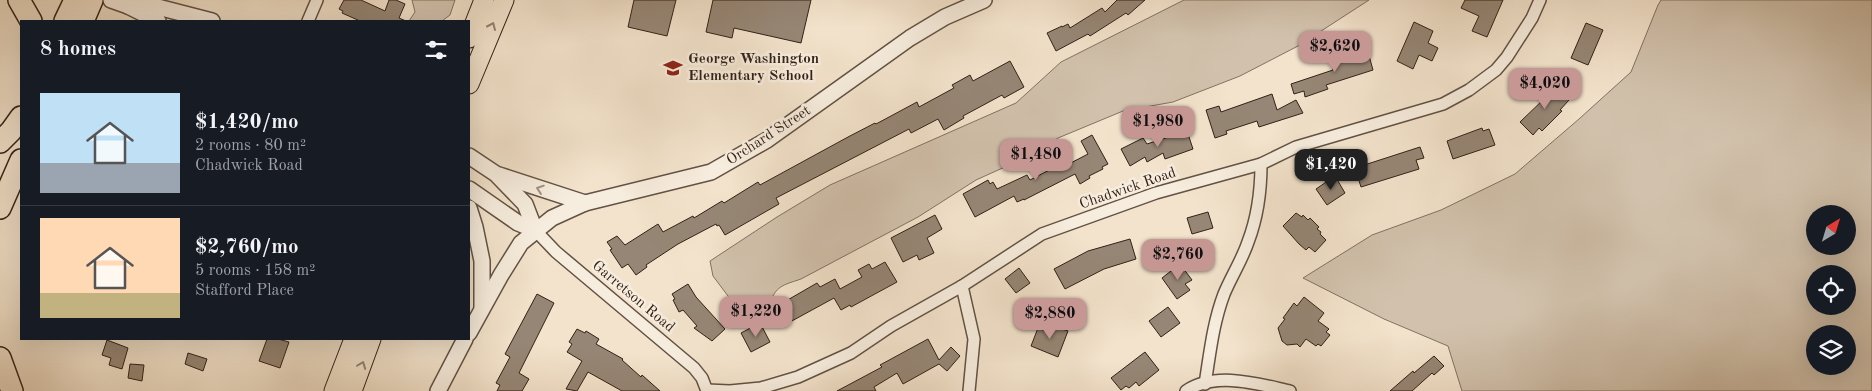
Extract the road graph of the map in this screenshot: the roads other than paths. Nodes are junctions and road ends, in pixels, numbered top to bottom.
1 (19, 0) edge
2 (75, 0) edge
3 (92, 0) edge
4 (111, 0) edge
5 (317, 0) edge
6 (475, 0) edge
7 (484, 0) edge
8 (504, 0) edge
9 (984, 0) edge
10 (1540, 0) edge
11 (129, 3) edge
12 (30, 20) edge
13 (65, 20) edge
14 (83, 20) edge
15 (156, 20) edge
16 (208, 20) edge
17 (308, 20) edge
18 (463, 20) edge
19 (470, 35) edge
20 (470, 81) edge
21 (20, 118) edge
22 (0, 142) edge
23 (470, 157) edge
24 (20, 162) edge
25 (1260, 164) junction
26 (496, 174) junction
27 (470, 190) edge
28 (585, 204) junction
29 (0, 208) edge
30 (470, 211) edge
31 (535, 230) junction
32 (962, 286) junction
33 (482, 308) junction
34 (470, 331) edge
35 (340, 340) edge
36 (354, 340) edge
37 (372, 340) edge
38 (465, 340) edge
39 (0, 358) edge
40 (342, 368) junction
41 (1205, 384) junction
42 (707, 390) edge
43 (12, 391) edge
44 (334, 391) edge
45 (352, 391) edge
46 (438, 391) edge
47 (969, 391) edge
48 (1186, 391) edge
49 (1290, 391) edge

1 - 12 highway
2 - 13 highway
3 - 14 highway
4 - 11 street
5 - 17 street
6 - 18 main road
7 - 19 main road
20 -> 8 main road
9 - 28 street, Orchard Street
10 - 25 street, Chadwick Road
11 - 15 street
11 - 16 street
21 - 22 highway
23 - 26 street
24 - 29 highway
25 - 32 street, Chadwick Road
25 - 41 street
28 -> 26 street
26 - 31 street
27 - 31 street
28 - 31 street, Orchard Street
30 - 33 street
31 - 33 street, Orchard Street
31 - 42 street, Garretson Road
32 - 42 street, Chadwick Road
32 - 47 street
33 - 34 street, Orchard Street
35 - 40 main road
36 - 40 main road
45 -> 37 main road
38 - 46 street
39 - 43 highway
40 - 44 main road
41 - 48 street
41 - 49 street

